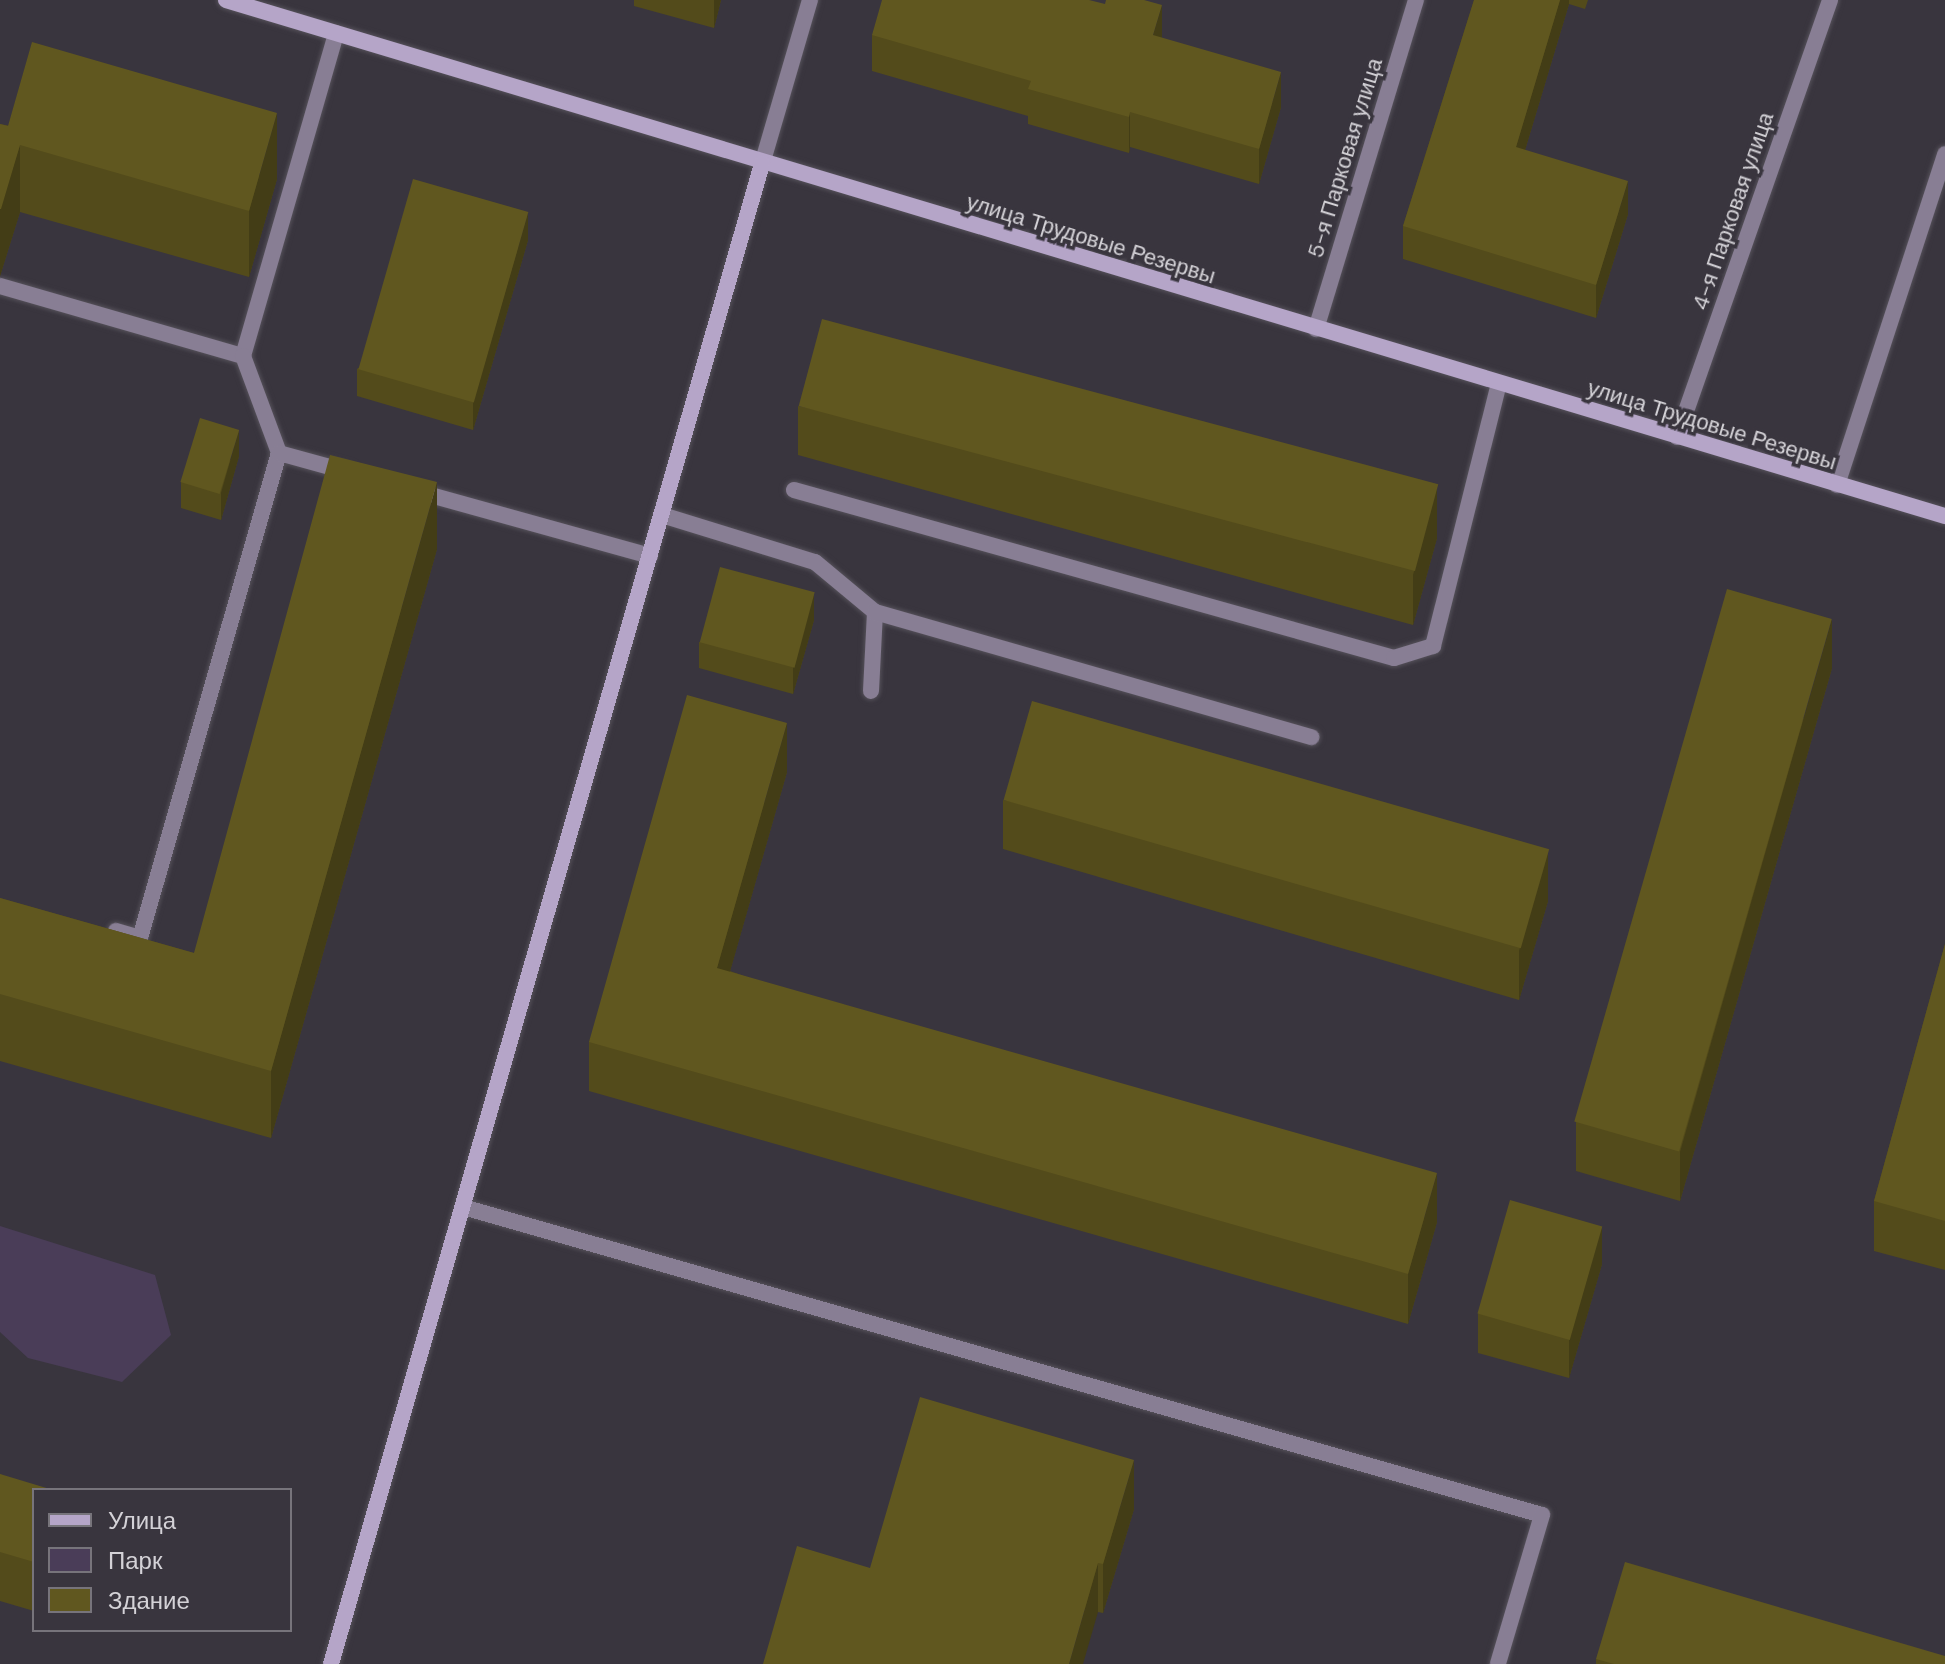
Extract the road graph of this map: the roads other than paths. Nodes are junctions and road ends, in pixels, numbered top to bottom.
1 (226, 0) edge
2 (810, 0) edge
3 (1416, 0) edge
4 (1830, 0) edge
5 (254, 4) edge
6 (336, 33) junction
7 (1945, 154) edge
8 (762, 164) junction
9 (0, 286) edge
10 (1316, 329) junction
11 (243, 356) junction
12 (1499, 384) junction
13 (1677, 437) junction
14 (279, 453) junction
15 (368, 477) edge
16 (398, 485) edge
17 (1837, 485) junction
18 (794, 490) dead end
19 (662, 515) junction
20 (1945, 516) edge
21 (650, 556) junction
22 (875, 612) junction
23 (871, 691) dead end
24 (1311, 737) dead end
25 (98, 926) edge
26 (463, 1207) junction
27 (331, 1664) edge
28 (1498, 1664) edge

1 - 5 main road, улица Трудовые Резервы
2 - 8 street
3 - 10 street, 5-я Парковая улица
4 - 13 street, 4-я Парковая улица
5 - 6 main road, улица Трудовые Резервы
6 - 8 main road, улица Трудовые Резервы
6 - 11 street
7 - 17 street
8 - 10 main road, улица Трудовые Резервы
8 - 19 main road
9 - 11 street
10 - 12 main road, улица Трудовые Резервы
11 - 14 street
12 - 13 main road, улица Трудовые Резервы
12 - 18 street
13 - 17 main road, улица Трудовые Резервы
14 - 15 street
14 - 25 street
16 - 21 street
17 - 20 main road, улица Трудовые Резервы
19 - 21 main road
19 - 22 street
21 - 26 main road
22 - 23 street
22 - 24 street
26 - 27 main road
26 - 28 street

